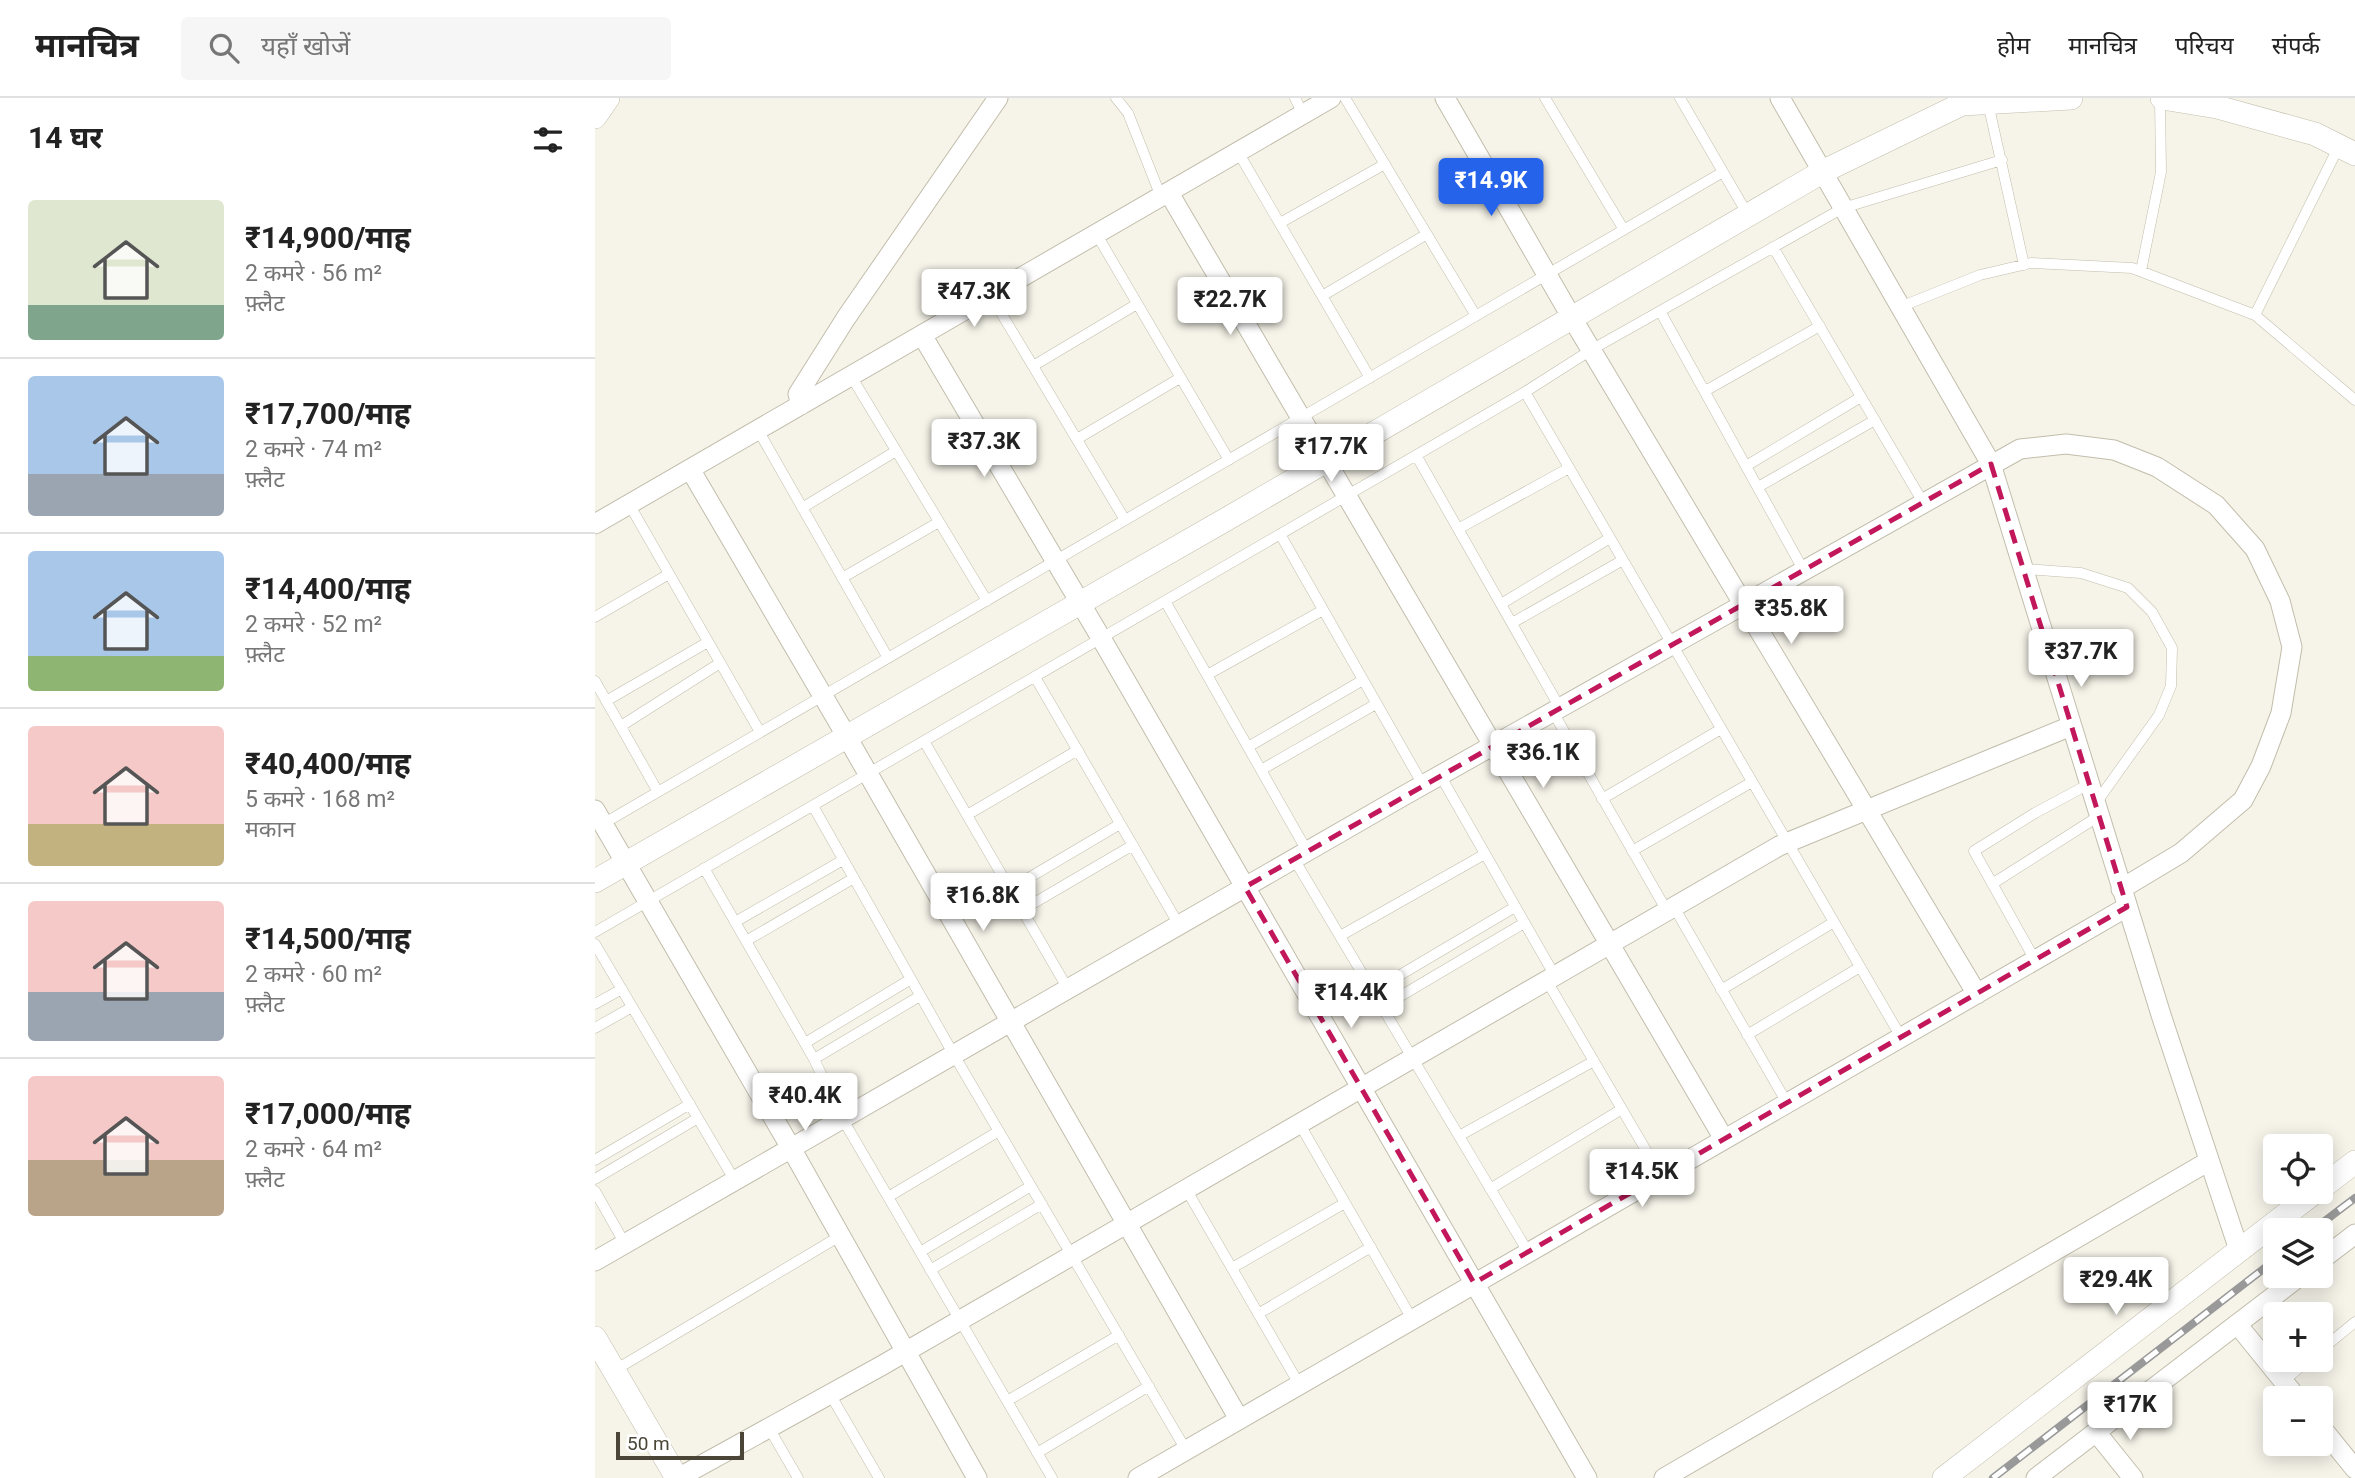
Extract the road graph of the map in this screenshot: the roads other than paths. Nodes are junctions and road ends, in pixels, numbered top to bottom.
1 (608, 98) edge
2 (998, 98) edge
3 (1117, 98) edge
4 (1331, 98) edge
5 (1346, 98) edge
6 (1445, 98) edge
7 (1545, 98) edge
8 (1679, 98) edge
9 (1780, 98) edge
10 (2071, 98) edge
11 (2161, 98) edge
12 (1963, 101) edge
13 (1988, 103) junction
14 (1299, 106) edge
15 (595, 117) edge
16 (2347, 150) edge
17 (1238, 152) junction
18 (2002, 160) junction
19 (1385, 164) junction
20 (1723, 172) junction
21 (1822, 172) junction
22 (1165, 195) junction
23 (1843, 208) junction
24 (1748, 215) junction
25 (1280, 223) junction
26 (1624, 230) junction
27 (1427, 234) junction
28 (1097, 235) junction
29 (1773, 247) junction
30 (2024, 265) junction
31 (2141, 271) junction
32 (1547, 275) junction
33 (991, 296) junction
34 (1322, 296) junction
35 (1137, 304) junction
36 (1900, 307) junction
37 (1660, 311) junction
38 (2255, 315) junction
39 (1476, 316) junction
40 (1572, 318) junction
41 (1820, 326) junction
42 (922, 335) junction
43 (1591, 350) junction
44 (1033, 366) junction
45 (851, 376) junction
46 (1180, 377) junction
47 (1370, 378) junction
48 (1705, 391) junction
49 (1525, 392) junction
50 (1861, 397) junction
51 (2355, 400) edge
52 (801, 405) junction
53 (1301, 418) junction
54 (1875, 420) junction
55 (758, 430) junction
56 (1077, 439) junction
57 (897, 451) junction
58 (1416, 455) junction
59 (1229, 460) junction
60 (1327, 461) junction
61 (1991, 464) junction
62 (1746, 467) junction
63 (1569, 468) junction
64 (690, 469) junction
65 (1758, 487) junction
66 (1347, 495) junction
67 (629, 504) junction
68 (1924, 504) junction
69 (803, 508) junction
70 (1125, 520) junction
71 (939, 522) junction
72 (595, 524) edge
73 (1458, 529) junction
74 (1280, 534) junction
75 (1610, 538) junction
76 (1623, 560) junction
77 (1056, 561) junction
78 (2023, 568) junction
79 (1804, 572) junction
80 (669, 574) junction
81 (842, 578) junction
82 (986, 601) junction
83 (1165, 601) junction
84 (1081, 603) junction
85 (1501, 604) junction
86 (1744, 606) junction
87 (1323, 610) junction
88 (595, 617) edge
89 (1512, 624) junction
90 (1101, 638) junction
91 (708, 642) junction
92 (1673, 645) junction
93 (888, 658) junction
94 (720, 663) junction
95 (1207, 675) junction
96 (1035, 677) junction
97 (1363, 680) junction
98 (595, 681) edge
99 (823, 696) junction
100 (606, 701) junction
101 (1376, 704) junction
102 (1557, 710) junction
103 (621, 726) junction
104 (2071, 726) junction
105 (1721, 729) junction
106 (760, 732) junction
107 (847, 737) junction
108 (924, 741) junction
109 (1493, 746) junction
110 (1248, 747) junction
111 (1078, 751) junction
112 (1261, 770) junction
113 (868, 773) junction
114 (1431, 780) junction
115 (1752, 782) junction
116 (2089, 784) junction
117 (658, 792) junction
118 (1602, 799) junction
119 (813, 806) junction
120 (1866, 810) junction
121 (2097, 810) junction
122 (967, 815) junction
123 (598, 821) edge
124 (1121, 824) junction
125 (1787, 842) junction
126 (1133, 845) junction
127 (1632, 851) junction
128 (1485, 854) junction
129 (1301, 855) junction
130 (843, 860) junction
131 (626, 864) junction
132 (704, 868) junction
133 (854, 878) junction
134 (595, 881) edge
135 (1992, 884) junction
136 (1245, 887) junction
137 (1010, 889) junction
138 (2124, 898) junction
139 (648, 901) junction
140 (1515, 907) junction
141 (1670, 909) junction
142 (1022, 910) junction
143 (735, 922) junction
144 (1834, 922) junction
145 (1524, 923) junction
146 (1179, 925) junction
147 (595, 932) edge
148 (1340, 936) junction
149 (746, 941) junction
150 (595, 944) edge
151 (1610, 944) junction
152 (2035, 960) junction
153 (1860, 967) junction
154 (911, 979) junction
155 (1551, 979) junction
156 (622, 989) junction
157 (1068, 989) junction
158 (1721, 990) junction
159 (1373, 991) junction
160 (1977, 994) junction
161 (920, 996) junction
162 (595, 1004) edge
163 (632, 1007) junction
164 (1382, 1007) junction
165 (1011, 1022) junction
166 (595, 1028) edge
167 (1747, 1035) junction
168 (1901, 1037) junction
169 (805, 1043) junction
170 (954, 1055) junction
171 (1413, 1058) junction
172 (814, 1059) junction
173 (1594, 1061) junction
174 (1361, 1088) junction
175 (1787, 1103) junction
176 (690, 1104) junction
177 (1622, 1109) junction
178 (698, 1118) junction
179 (842, 1118) junction
180 (1299, 1123) junction
181 (999, 1131) junction
182 (1459, 1136) junction
183 (1724, 1139) junction
184 (791, 1149) junction
185 (595, 1160) edge
186 (2209, 1161) junction
187 (2355, 1162) edge
188 (1661, 1176) junction
189 (595, 1179) edge
190 (2333, 1179) edge
191 (735, 1181) junction
192 (1031, 1186) junction
193 (1186, 1188) junction
194 (1490, 1189) junction
195 (595, 1191) edge
196 (888, 1197) junction
197 (1345, 1203) junction
198 (1042, 1204) junction
199 (2299, 1204) edge
200 (1126, 1223) junction
201 (2355, 1234) edge
202 (840, 1236) junction
203 (625, 1244) junction
204 (1371, 1247) junction
205 (2239, 1250) junction
206 (2333, 1251) edge
207 (920, 1252) junction
208 (1528, 1252) junction
209 (1072, 1255) junction
210 (595, 1261) edge
211 (1232, 1268) junction
212 (930, 1270) junction
213 (1474, 1283) junction
214 (2284, 1288) edge
215 (1258, 1314) junction
216 (1412, 1319) junction
217 (960, 1320) junction
218 (2355, 1322) edge
219 (2237, 1324) junction
220 (1119, 1335) junction
221 (595, 1338) edge
222 (2333, 1340) edge
223 (905, 1352) junction
224 (614, 1371) junction
225 (2294, 1372) edge
226 (2283, 1381) junction
227 (1299, 1384) junction
228 (1149, 1386) junction
229 (2287, 1386) edge
230 (830, 1394) junction
231 (1007, 1401) junction
232 (1239, 1419) junction
233 (769, 1428) junction
234 (2096, 1432) junction
235 (2333, 1442) edge
236 (1186, 1450) junction
237 (1037, 1453) junction
238 (2355, 1469) edge
239 (677, 1478) edge
240 (798, 1478) edge
241 (879, 1478) edge
242 (977, 1478) edge
243 (1052, 1478) edge
244 (1138, 1478) edge
245 (1587, 1478) edge
246 (1664, 1478) edge
247 (1944, 1478) edge
248 (2036, 1478) edge
249 (2133, 1478) edge

1 - 15 street
2 - 52 street
3 - 22 lane
4 - 14 street
5 - 19 lane
6 - 32 street
7 - 26 lane
8 - 20 lane
9 - 21 street
10 - 13 street
11 - 16 street
11 - 31 lane
12 - 13 street
12 - 21 street
13 - 18 lane
14 - 17 street
16 - 38 lane
17 - 22 street
17 - 25 lane
18 - 23 lane
18 - 30 lane
19 - 25 lane
19 - 27 lane
20 - 24 lane
20 - 26 lane
21 - 23 street
21 - 24 street
22 - 28 street
22 - 53 street
23 - 29 lane
23 - 36 street
24 - 40 street
25 - 34 lane
26 - 32 lane
27 - 34 lane
27 - 39 lane
28 - 33 street
28 - 35 lane
29 - 37 lane
29 - 41 lane
30 - 31 lane
30 - 36 lane
31 - 38 lane
32 - 39 lane
32 - 40 street
33 - 42 street
33 - 44 lane
34 - 47 lane
35 - 44 lane
35 - 46 lane
36 - 61 street
37 - 43 lane
37 - 48 lane
38 - 51 lane
39 - 47 lane
40 - 43 street
40 - 60 street
41 - 48 lane
41 - 50 lane
42 - 45 street
42 - 77 street
43 - 49 lane
43 - 86 street
44 - 56 lane
45 - 52 street
45 - 57 lane
46 - 56 lane
46 - 59 lane
47 - 53 lane
48 - 62 lane
49 - 58 lane
49 - 63 lane
50 - 54 lane
50 - 62 lane
52 - 55 street
53 - 59 lane
53 - 60 street
54 - 65 lane
54 - 68 lane
55 - 64 street
55 - 69 lane
56 - 70 lane
57 - 69 lane
57 - 71 lane
58 - 66 lane
58 - 73 lane
59 - 70 lane
60 - 66 street
60 - 84 street
61 - 68 street
61 - 78 street
61 - 138 street
62 - 65 lane
63 - 73 lane
63 - 75 lane
64 - 67 street
64 - 99 street
65 - 79 lane
66 - 74 lane
66 - 109 street
67 - 72 street
67 - 80 lane
68 - 79 street
69 - 81 lane
70 - 77 lane
71 - 81 lane
71 - 82 lane
73 - 85 lane
74 - 83 lane
74 - 87 lane
75 - 76 lane
75 - 85 lane
76 - 89 lane
76 - 92 lane
77 - 82 lane
77 - 84 street
78 - 104 street
78 - 121 lane
79 - 86 street
80 - 88 lane
80 - 91 lane
81 - 93 lane
82 - 93 lane
83 - 90 lane
83 - 95 lane
84 - 90 street
84 - 107 street
85 - 89 lane
86 - 92 street
86 - 120 street
87 - 95 lane
87 - 97 lane
89 - 102 lane
90 - 96 lane
90 - 136 street
91 - 94 lane
91 - 100 lane
92 - 102 street
92 - 105 lane
93 - 99 lane
94 - 103 lane
94 - 106 lane
95 - 110 lane
96 - 108 lane
96 - 111 lane
97 - 101 lane
97 - 110 lane
98 - 100 lane
99 - 106 lane
99 - 107 street
100 - 103 lane
101 - 112 lane
101 - 114 lane
102 - 109 street
102 - 118 lane
103 - 117 lane
104 - 116 street
104 - 120 street
105 - 115 lane
105 - 118 lane
106 - 117 lane
107 - 113 street
107 - 131 street
108 - 113 lane
108 - 122 lane
109 - 114 street
109 - 151 street
110 - 112 lane
111 - 122 lane
111 - 124 lane
112 - 129 lane
113 - 119 lane
113 - 165 street
114 - 128 lane
114 - 129 street
115 - 125 lane
115 - 127 lane
116 - 121 street
116 - 135 lane
117 - 123 lane
118 - 127 lane
119 - 130 lane
119 - 132 lane
120 - 125 street
120 - 160 street
121 - 135 lane
121 - 138 street
122 - 137 lane
123 - 131 street
124 - 126 lane
124 - 137 lane
125 - 141 street
125 - 144 lane
126 - 142 lane
126 - 146 lane
127 - 141 lane
128 - 140 lane
128 - 148 lane
129 - 136 street
129 - 148 lane
130 - 133 lane
130 - 143 lane
131 - 134 street
131 - 139 street
132 - 139 lane
132 - 143 lane
133 - 149 lane
133 - 154 lane
135 - 152 lane
136 - 146 street
136 - 174 street
137 - 142 lane
138 - 152 street
138 - 186 street
139 - 147 lane
139 - 184 street
140 - 145 lane
140 - 159 lane
141 - 151 street
141 - 158 lane
142 - 157 lane
143 - 149 lane
144 - 153 lane
144 - 158 lane
145 - 155 lane
145 - 164 lane
146 - 157 street
148 - 159 lane
149 - 169 lane
150 - 156 lane
151 - 155 street
151 - 183 street
152 - 160 street
153 - 167 lane
153 - 168 lane
154 - 161 lane
154 - 169 lane
155 - 171 street
155 - 173 lane
156 - 162 lane
156 - 163 lane
157 - 165 street
158 - 167 lane
159 - 164 lane
160 - 168 street
161 - 170 lane
161 - 172 lane
163 - 166 lane
163 - 176 lane
164 - 171 lane
165 - 170 street
165 - 200 street
167 - 175 lane
168 - 175 street
169 - 172 lane
170 - 179 street
170 - 181 lane
171 - 174 street
171 - 182 lane
172 - 179 lane
173 - 177 lane
173 - 182 lane
174 - 180 street
174 - 213 street
175 - 183 street
176 - 178 lane
176 - 185 lane
177 - 188 lane
177 - 194 lane
178 - 189 lane
178 - 191 lane
179 - 184 street
179 - 196 lane
180 - 193 street
180 - 197 lane
181 - 192 lane
181 - 196 lane
182 - 194 lane
183 - 188 street
184 - 191 street
184 - 202 street
186 - 205 street
186 - 246 street
187 - 190 street
188 - 208 street
191 - 203 street
192 - 198 lane
192 - 207 lane
193 - 200 street
193 - 211 lane
194 - 208 lane
195 - 203 lane
196 - 207 lane
197 - 204 lane
197 - 211 lane
198 - 209 lane
198 - 212 lane
199 - 205 street
200 - 209 street
200 - 232 street
201 - 206 street
202 - 223 street
202 - 224 lane
203 - 210 street
204 - 215 lane
204 - 216 lane
205 - 247 street
207 - 212 lane
208 - 213 street
209 - 217 street
209 - 220 lane
211 - 215 lane
212 - 217 lane
213 - 216 street
213 - 245 street
214 - 219 street
215 - 227 lane
216 - 227 street
217 - 223 street
217 - 231 lane
218 - 222 lane
219 - 226 street
219 - 234 street
220 - 228 lane
220 - 231 lane
221 - 224 street
223 - 230 street
223 - 242 street
224 - 239 street
225 - 226 lane
226 - 229 street
227 - 232 street
228 - 236 lane
228 - 237 lane
230 - 233 street
230 - 241 lane
231 - 237 lane
232 - 236 street
233 - 239 street
233 - 240 lane
234 - 248 street
234 - 249 street
235 - 238 street
236 - 244 street
237 - 243 lane

